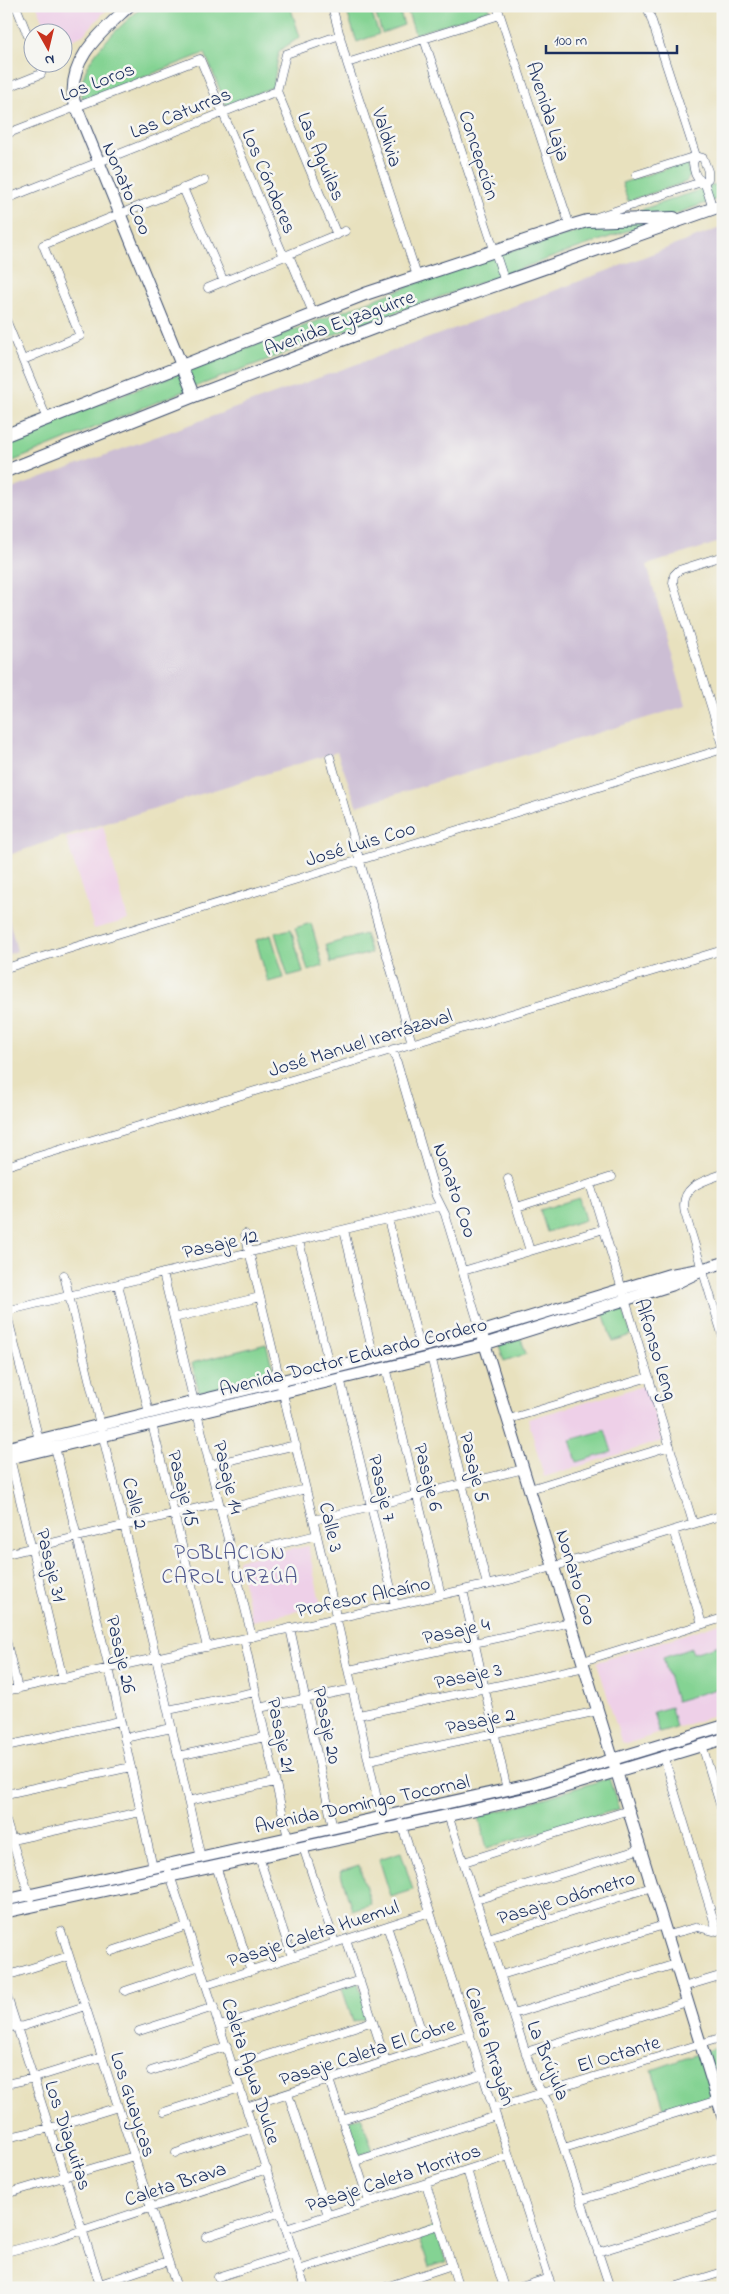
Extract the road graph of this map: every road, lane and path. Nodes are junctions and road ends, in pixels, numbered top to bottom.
1 (16, 6) edge
2 (128, 6) edge
3 (332, 6) edge
4 (497, 6) edge
5 (647, 6) edge
6 (500, 15) junction
7 (22, 22) edge
8 (340, 35) junction
9 (424, 39) junction
10 (200, 59) joint
11 (347, 63) junction
12 (42, 72) edge
13 (6, 88) edge
14 (277, 91) junction
15 (75, 106) junction
16 (223, 112) junction
17 (6, 134) edge
18 (696, 156) junction
19 (97, 162) junction
20 (636, 175) dead end
21 (204, 180) dead end
22 (704, 182) junction
23 (183, 188) junction
24 (6, 199) edge
25 (718, 207) edge
26 (119, 214) junction
27 (689, 217) junction
28 (588, 221) junction
29 (570, 226) junction
30 (495, 250) junction
31 (287, 256) junction
32 (417, 276) junction
33 (224, 282) junction
34 (505, 282) junction
35 (208, 288) dead end
36 (313, 313) junction
37 (6, 320) edge
38 (23, 360) junction
39 (182, 366) junction
40 (194, 396) junction
41 (48, 419) junction
42 (6, 436) edge
43 (6, 471) edge
44 (723, 556) edge
45 (723, 745) edge
46 (723, 749) edge
47 (330, 758) dead end
48 (359, 860) junction
49 (723, 950) edge
50 (6, 968) edge
51 (412, 1043) junction
52 (393, 1049) junction
53 (6, 1166) edge
54 (723, 1174) edge
55 (612, 1177) dead end
56 (508, 1179) dead end
57 (590, 1184) junction
58 (441, 1206) junction
59 (517, 1207) junction
60 (388, 1219) junction
61 (604, 1229) junction
62 (344, 1230) junction
63 (245, 1234) dead end
64 (299, 1241) junction
65 (530, 1251) junction
66 (250, 1253) junction
67 (723, 1263) edge
68 (702, 1270) junction
69 (463, 1271) junction
70 (163, 1273) junction
71 (64, 1274) dead end
72 (118, 1284) junction
73 (624, 1294) junction
74 (69, 1296) junction
75 (260, 1297) junction
76 (6, 1311) edge
77 (174, 1318) junction
78 (481, 1332) junction
79 (723, 1337) edge
80 (485, 1344) junction
81 (420, 1347) junction
82 (431, 1356) junction
83 (374, 1358) junction
84 (386, 1367) junction
85 (330, 1369) junction
86 (649, 1377) junction
87 (340, 1378) junction
88 (282, 1387) junction
89 (196, 1407) junction
90 (150, 1418) junction
91 (508, 1420) junction
92 (102, 1430) junction
93 (39, 1440) junction
94 (296, 1444) junction
95 (670, 1446) junction
96 (55, 1448) junction
97 (7, 1455) edge
98 (210, 1465) junction
99 (524, 1469) junction
100 (462, 1484) junction
101 (306, 1489) junction
102 (530, 1489) junction
103 (416, 1495) junction
104 (220, 1506) junction
105 (371, 1506) junction
106 (174, 1514) junction
107 (723, 1514) edge
108 (314, 1520) junction
109 (693, 1524) junction
110 (125, 1526) junction
111 (673, 1530) junction
112 (317, 1535) junction
113 (77, 1537) junction
114 (31, 1548) junction
115 (6, 1554) edge
116 (232, 1556) junction
117 (554, 1566) junction
118 (487, 1585) junction
119 (463, 1590) junction
120 (441, 1595) junction
121 (395, 1605) junction
122 (337, 1618) junction
123 (723, 1618) edge
124 (571, 1622) junction
125 (702, 1624) junction
126 (290, 1628) junction
127 (248, 1638) junction
128 (6, 1640) edge
129 (474, 1643) junction
130 (207, 1647) junction
131 (156, 1658) junction
132 (584, 1664) junction
133 (109, 1668) junction
134 (349, 1670) junction
135 (63, 1679) junction
136 (484, 1688) junction
137 (18, 1689) junction
138 (353, 1689) junction
139 (6, 1691) edge
140 (255, 1692) junction
141 (305, 1698) junction
142 (259, 1708) junction
143 (168, 1710) junction
144 (598, 1711) junction
145 (359, 1715) junction
146 (120, 1721) junction
147 (723, 1726) edge
148 (172, 1728) junction
149 (494, 1734) junction
150 (266, 1737) junction
151 (124, 1738) junction
152 (723, 1739) edge
153 (702, 1745) junction
154 (6, 1746) edge
155 (178, 1756) junction
156 (664, 1757) junction
157 (369, 1760) junction
158 (615, 1766) junction
159 (131, 1767) junction
160 (275, 1782) junction
161 (506, 1790) junction
162 (6, 1794) edge
163 (188, 1801) junction
164 (629, 1810) junction
165 (140, 1812) junction
166 (723, 1814) edge
167 (448, 1815) junction
168 (400, 1820) junction
169 (6, 1821) edge
170 (383, 1824) junction
171 (334, 1828) junction
172 (288, 1838) junction
173 (12, 1840) junction
174 (303, 1847) junction
175 (641, 1849) junction
176 (259, 1857) junction
177 (201, 1858) junction
178 (464, 1862) junction
179 (216, 1866) junction
180 (153, 1868) junction
181 (169, 1871) junction
182 (652, 1887) junction
183 (6, 1900) edge
184 (476, 1900) junction
185 (31, 1901) junction
186 (6, 1912) edge
187 (430, 1912) junction
188 (187, 1926) junction
189 (387, 1926) junction
190 (666, 1930) junction
191 (720, 1930) edge
192 (61, 1931) dead end
193 (488, 1938) junction
194 (346, 1940) junction
195 (335, 1943) junction
196 (112, 1951) dead end
197 (69, 1956) junction
198 (292, 1957) junction
199 (676, 1964) junction
200 (200, 1966) junction
201 (251, 1971) junction
202 (500, 1975) junction
203 (723, 1975) edge
204 (6, 1976) edge
205 (360, 1980) junction
206 (206, 1985) junction
207 (683, 1987) junction
208 (125, 1991) dead end
209 (6, 1993) edge
210 (687, 2002) junction
211 (85, 2006) junction
212 (214, 2007) junction
213 (513, 2014) junction
214 (373, 2020) junction
215 (17, 2026) junction
216 (220, 2026) junction
217 (6, 2027) edge
218 (139, 2032) dead end
219 (470, 2034) junction
220 (723, 2037) edge
221 (700, 2044) junction
222 (226, 2046) junction
223 (427, 2048) junction
224 (526, 2052) junction
225 (102, 2057) junction
226 (386, 2062) junction
227 (233, 2066) junction
228 (152, 2071) dead end
229 (483, 2074) junction
230 (34, 2078) junction
231 (329, 2080) junction
232 (6, 2084) edge
233 (240, 2088) junction
234 (542, 2093) junction
235 (288, 2094) junction
236 (720, 2100) edge
237 (118, 2107) junction
238 (246, 2107) junction
239 (164, 2112) dead end
240 (495, 2112) junction
241 (723, 2117) edge
242 (342, 2120) junction
243 (50, 2128) junction
244 (253, 2128) junction
245 (6, 2138) edge
246 (564, 2148) junction
247 (176, 2153) dead end
248 (134, 2156) junction
249 (510, 2156) junction
250 (723, 2156) edge
251 (356, 2161) junction
252 (267, 2169) junction
253 (467, 2170) junction
254 (66, 2178) junction
255 (426, 2184) junction
256 (6, 2194) edge
257 (581, 2200) junction
258 (369, 2202) junction
259 (150, 2208) junction
260 (281, 2212) junction
261 (723, 2214) edge
262 (328, 2215) junction
263 (439, 2225) junction
264 (286, 2229) junction
265 (83, 2230) junction
266 (206, 2236) dead end
267 (6, 2252) edge
268 (598, 2252) junction
269 (294, 2253) junction
270 (168, 2261) junction
271 (452, 2265) junction
272 (299, 2270) junction
273 (723, 2272) edge
274 (218, 2277) dead end
275 (549, 2278) junction
276 (101, 2286) edge
277 (176, 2288) edge
278 (305, 2288) edge
279 (383, 2288) edge
280 (459, 2288) edge
281 (504, 2288) edge
282 (518, 2288) edge
283 (552, 2288) edge
284 (610, 2288) edge
285 (671, 2288) edge

1 - 7 street
2 - 15 main road, Nonato Coo
3 - 8 street, Valdivia
4 - 6 street, Avenida Laja
5 - 18 street
6 - 9 street
6 - 29 street, Avenida Laja
8 - 11 street, Valdivia
8 - 14 street
9 - 11 street
9 - 30 street, Concepción
10 - 15 street, Los Loros
10 - 16 street, Los Cóndores
11 - 32 street, Valdivia
12 - 13 street, Los Loros
14 - 16 street, Las Caturras
14 - 31 street, Las Aguilas
15 - 17 street, Los Loros
15 - 19 main road, Nonato Coo
16 - 19 street, Las Caturras
16 - 31 street, Los Cóndores
18 - 20 street
18 - 22 street
18 - 22 street
19 - 24 street, Las Caturras
19 - 26 main road, Nonato Coo
21 - 23 street
22 - 25 street
22 - 28 street, Avenida Eyzaguirre
23 - 26 street
23 - 33 street
25 - 27 main road, Avenida Eyzaguirre
26 - 38 street
26 - 39 main road, Nonato Coo
27 - 28 main road, Avenida Eyzaguirre
27 - 34 main road, Avenida Eyzaguirre
28 - 29 main road, Avenida Eyzaguirre
29 - 30 main road, Avenida Eyzaguirre
30 - 32 main road, Avenida Eyzaguirre
30 - 34 street, Concepción
31 - 33 street
31 - 36 street, Los Cóndores
32 - 36 main road, Avenida Eyzaguirre
33 - 35 street
34 - 40 main road, Avenida Eyzaguirre
36 - 39 main road, Avenida Eyzaguirre
37 - 38 street
38 - 41 street
39 - 40 main road, Nonato Coo
39 - 41 main road, Avenida Eyzaguirre
40 - 43 main road, Avenida Eyzaguirre
41 - 42 main road, Avenida Eyzaguirre
44 - 45 street
46 - 48 street, José Luis Coo
47 - 48 street
48 - 50 street, José Luis Coo
48 - 51 street
49 - 51 street, José Manuel Irarrázaval
51 - 52 street, José Manuel Irarrázaval
52 - 53 street, José Manuel Irarrázaval
52 - 58 street, Nonato Coo
54 - 68 street
55 - 57 street
56 - 59 street
57 - 59 street
57 - 61 street, Alfonso Leng
58 - 60 street, Pasaje 12
58 - 69 street, Nonato Coo
59 - 65 street
60 - 62 street, Pasaje 12
60 - 81 street
61 - 65 street
61 - 73 street, Alfonso Leng
62 - 64 street, Pasaje 12
62 - 83 street
63 - 66 street, Calle 3
64 - 66 street, Pasaje 12
64 - 85 street
65 - 69 street
66 - 70 street, Pasaje 12
66 - 75 street, Calle 3
67 - 68 main road, Avenida Doctor Eduardo Cordero
68 - 73 main road, Avenida Doctor Eduardo Cordero
68 - 79 street
69 - 78 street, Nonato Coo
70 - 72 street, Pasaje 12
70 - 77 street, Pasaje 14
71 - 74 street, Calle 2
72 - 74 street, Pasaje 12
72 - 90 street, Pasaje 15
73 - 78 main road, Avenida Doctor Eduardo Cordero
73 - 80 main road, Avenida Doctor Eduardo Cordero
73 - 86 street, Alfonso Leng
74 - 76 street, Pasaje 12
74 - 92 street, Calle 2
75 - 77 street
75 - 88 street, Calle 3
76 - 93 street
77 - 89 street, Pasaje 14
78 - 80 main road, Nonato Coo
78 - 81 main road, Avenida Doctor Eduardo Cordero
80 - 82 main road, Avenida Doctor Eduardo Cordero
80 - 91 main road, Nonato Coo
81 - 83 main road, Avenida Doctor Eduardo Cordero
82 - 84 main road, Avenida Doctor Eduardo Cordero
82 - 100 street, Pasaje 5
83 - 85 main road, Avenida Doctor Eduardo Cordero
84 - 87 main road, Avenida Doctor Eduardo Cordero
84 - 103 street, Pasaje 6
85 - 88 main road, Avenida Doctor Eduardo Cordero
86 - 91 street
86 - 95 street, Alfonso Leng
87 - 88 main road, Avenida Doctor Eduardo Cordero
87 - 105 street, Pasaje 7
88 - 89 main road, Avenida Doctor Eduardo Cordero
88 - 94 street, Calle 3
89 - 90 main road, Avenida Doctor Eduardo Cordero
89 - 98 street, Pasaje 14
90 - 92 main road, Avenida Doctor Eduardo Cordero
90 - 106 street, Pasaje 15
91 - 99 main road, Nonato Coo
92 - 93 main road, Avenida Doctor Eduardo Cordero
92 - 96 main road, Avenida Doctor Eduardo Cordero
92 - 110 street, Calle 2
93 - 97 main road, Avenida Doctor Eduardo Cordero
94 - 98 street
94 - 101 street, Calle 3
95 - 102 street
95 - 109 street, Alfonso Leng
96 - 97 main road, Avenida Doctor Eduardo Cordero
96 - 113 street, Pasaje 26
97 - 114 street, Pasaje 31
98 - 104 street, Pasaje 14
99 - 100 street
99 - 102 main road, Nonato Coo
100 - 103 street
100 - 118 street, Pasaje 5
101 - 104 street
101 - 108 street, Calle 3
102 - 117 main road, Nonato Coo
103 - 105 street
103 - 120 street, Pasaje 6
104 - 106 street
104 - 116 street, Pasaje 14
105 - 108 street
105 - 121 street, Pasaje 7
106 - 110 street
106 - 130 street, Pasaje 15
107 - 109 street, Profesor Alcaíno
108 - 112 street, Calle 3
109 - 111 street, Profesor Alcaíno
110 - 113 street
110 - 131 street, Calle 2
111 - 117 street, Profesor Alcaíno
111 - 125 street
112 - 116 street
112 - 122 street, Calle 3
113 - 114 street
113 - 133 street, Pasaje 26
114 - 115 street
114 - 135 street, Pasaje 31
116 - 127 street, Pasaje 14
117 - 118 street, Profesor Alcaíno
117 - 124 main road, Nonato Coo
118 - 119 street, Profesor Alcaíno
119 - 120 street, Profesor Alcaíno
119 - 129 street
120 - 121 street, Profesor Alcaíno
121 - 122 street, Profesor Alcaíno
122 - 126 street, Profesor Alcaíno
122 - 134 street, Calle 3
123 - 125 street, Pasaje 3
124 - 129 street, Pasaje 4
124 - 132 main road, Nonato Coo
125 - 132 street, Pasaje 3
126 - 127 street, Profesor Alcaíno
126 - 141 street, Pasaje 20
127 - 130 street, Profesor Alcaíno
127 - 140 street, Pasaje 21
128 - 137 street
129 - 134 street, Pasaje 4
129 - 136 street
130 - 131 street, Profesor Alcaíno
131 - 133 street, Profesor Alcaíno
131 - 143 street, Calle 2
132 - 136 street, Pasaje 3
132 - 144 main road, Nonato Coo
133 - 135 street, Profesor Alcaíno
133 - 146 street, Pasaje 26
134 - 138 street, Calle 3
135 - 137 street, Profesor Alcaíno
136 - 145 street, Pasaje 3
136 - 149 street
137 - 139 street, Profesor Alcaíno
138 - 141 street
138 - 145 street, Calle 3
140 - 142 street, Pasaje 21
140 - 143 street
141 - 142 street
141 - 171 street, Pasaje 20
142 - 150 street, Pasaje 21
143 - 148 street, Calle 2
144 - 149 street, Pasaje 2
144 - 158 main road, Nonato Coo
145 - 157 street, Calle 3
146 - 151 street, Pasaje 26
146 - 154 street
147 - 158 main road, Avenida Domingo Tocornal
148 - 151 street
148 - 155 street, Calle 2
149 - 157 street, Pasaje 2
149 - 161 street
150 - 155 street
150 - 160 street, Pasaje 21
151 - 159 street, Pasaje 26
152 - 153 main road, Avenida Domingo Tocornal
153 - 156 main road, Avenida Domingo Tocornal
153 - 166 street
155 - 163 street, Calle 2
156 - 158 main road, Avenida Domingo Tocornal
156 - 191 street
157 - 170 street, Calle 3
158 - 161 main road, Avenida Domingo Tocornal
158 - 164 main road, Nonato Coo
158 - 167 main road, Avenida Domingo Tocornal
159 - 162 street
159 - 165 street, Pasaje 26
160 - 163 street
160 - 172 street, Pasaje 21
161 - 168 main road, Avenida Domingo Tocornal
163 - 177 street, Calle 2
164 - 175 main road, Nonato Coo
164 - 178 street
165 - 173 street
165 - 180 street, Pasaje 26
167 - 168 main road, Avenida Domingo Tocornal
167 - 178 street, La Brújula
168 - 170 main road, Avenida Domingo Tocornal
168 - 187 street, Caleta Arrayán
169 - 173 street
170 - 171 main road, Avenida Domingo Tocornal
170 - 174 main road, Avenida Domingo Tocornal
171 - 172 main road, Avenida Domingo Tocornal
172 - 177 main road, Avenida Domingo Tocornal
173 - 185 street
174 - 176 main road, Avenida Domingo Tocornal
174 - 195 street
175 - 182 main road, Nonato Coo
175 - 184 street
176 - 179 main road, Avenida Domingo Tocornal
176 - 198 street
177 - 181 main road, Avenida Domingo Tocornal
178 - 184 street, La Brújula
179 - 181 main road, Avenida Domingo Tocornal
179 - 201 street
180 - 181 main road, Avenida Domingo Tocornal
180 - 185 main road, Avenida Domingo Tocornal
181 - 185 main road, Avenida Domingo Tocornal
181 - 188 street, Caleta Agua Dulce
182 - 190 main road, Nonato Coo
182 - 193 street, Pasaje Odómetro
183 - 185 main road, Avenida Domingo Tocornal
184 - 193 street, La Brújula
185 - 186 main road, Avenida Domingo Tocornal
187 - 189 street, Pasaje Caleta Huemul
187 - 219 street, Caleta Arrayán
188 - 196 street
188 - 200 street, Caleta Agua Dulce
189 - 194 street, Pasaje Caleta Huemul
189 - 223 street
190 - 191 street
190 - 199 main road, Nonato Coo
190 - 202 street
192 - 197 street, Los Guaycas
193 - 202 street, La Brújula
194 - 195 street, Pasaje Caleta Huemul
194 - 205 street
195 - 198 street, Pasaje Caleta Huemul
197 - 204 street
197 - 211 street, Los Guaycas
198 - 201 street, Pasaje Caleta Huemul
199 - 207 main road, Nonato Coo
199 - 213 street
200 - 206 street, Caleta Agua Dulce
200 - 208 street
201 - 206 street, Pasaje Caleta Huemul
202 - 213 street, La Brújula
203 - 207 street
205 - 214 street
205 - 216 street
206 - 212 street, Caleta Agua Dulce
207 - 210 main road, Nonato Coo
209 - 215 street, Los Diaguitas
210 - 221 main road, Nonato Coo
210 - 224 street
211 - 215 street
211 - 225 street, Los Guaycas
212 - 216 street, Caleta Agua Dulce
212 - 218 street
213 - 224 street, La Brújula
214 - 226 street
214 - 227 street
215 - 217 street
215 - 230 street, Los Diaguitas
216 - 222 street, Caleta Agua Dulce
219 - 223 street, Pasaje Caleta El Cobre
219 - 229 street, Caleta Arrayán
220 - 221 street, El Octante
221 - 234 street, El Octante
221 - 236 main road, Nonato Coo
222 - 227 street, Caleta Agua Dulce
222 - 228 street
223 - 226 street, Pasaje Caleta El Cobre
224 - 234 street, La Brújula
225 - 230 street
225 - 237 street, Los Guaycas
226 - 231 street, Pasaje Caleta El Cobre
227 - 233 street, Caleta Agua Dulce
229 - 240 street, Caleta Arrayán
229 - 242 street
230 - 232 street
230 - 243 street, Los Diaguitas
231 - 235 street, Pasaje Caleta El Cobre
231 - 242 street
233 - 238 street, Caleta Agua Dulce
233 - 239 street
234 - 240 street, El Octante
234 - 246 street, La Brújula
235 - 238 street, Pasaje Caleta El Cobre
235 - 262 street
236 - 241 main road, Nonato Coo
236 - 246 street
237 - 243 street
237 - 248 street, Los Guaycas
238 - 244 street, Caleta Agua Dulce
240 - 249 street, Caleta Arrayán
240 - 251 street, El Octante
242 - 251 street
243 - 245 street
243 - 254 street, Los Diaguitas
244 - 247 street
244 - 252 street, Caleta Agua Dulce
246 - 257 street, La Brújula
248 - 254 street
248 - 259 street, Los Guaycas
249 - 253 street, Pasaje Caleta Morritos
249 - 275 street, Caleta Arrayán
250 - 257 street
251 - 258 street
252 - 259 street, Caleta Brava
252 - 260 street, Caleta Agua Dulce
253 - 255 street, Pasaje Caleta Morritos
253 - 281 street
254 - 256 street
254 - 265 street, Los Diaguitas
255 - 258 street, Pasaje Caleta Morritos
255 - 263 street
257 - 268 street, La Brújula
258 - 262 street, Pasaje Caleta Morritos
259 - 265 street, Caleta Brava
259 - 270 street, Los Guaycas
260 - 264 street, Caleta Agua Dulce
260 - 266 street
261 - 268 street
262 - 264 street, Pasaje Caleta Morritos
263 - 271 street
263 - 272 street
264 - 269 street, Caleta Agua Dulce
265 - 267 street, Caleta Brava
265 - 276 street, Los Diaguitas
268 - 284 street, La Brújula
269 - 272 street, Caleta Agua Dulce
269 - 274 street
270 - 276 street
270 - 277 street, Los Guaycas
271 - 279 street
271 - 280 street
272 - 278 street, Caleta Agua Dulce
273 - 285 street
275 - 282 street
275 - 283 street, Caleta Arrayán

